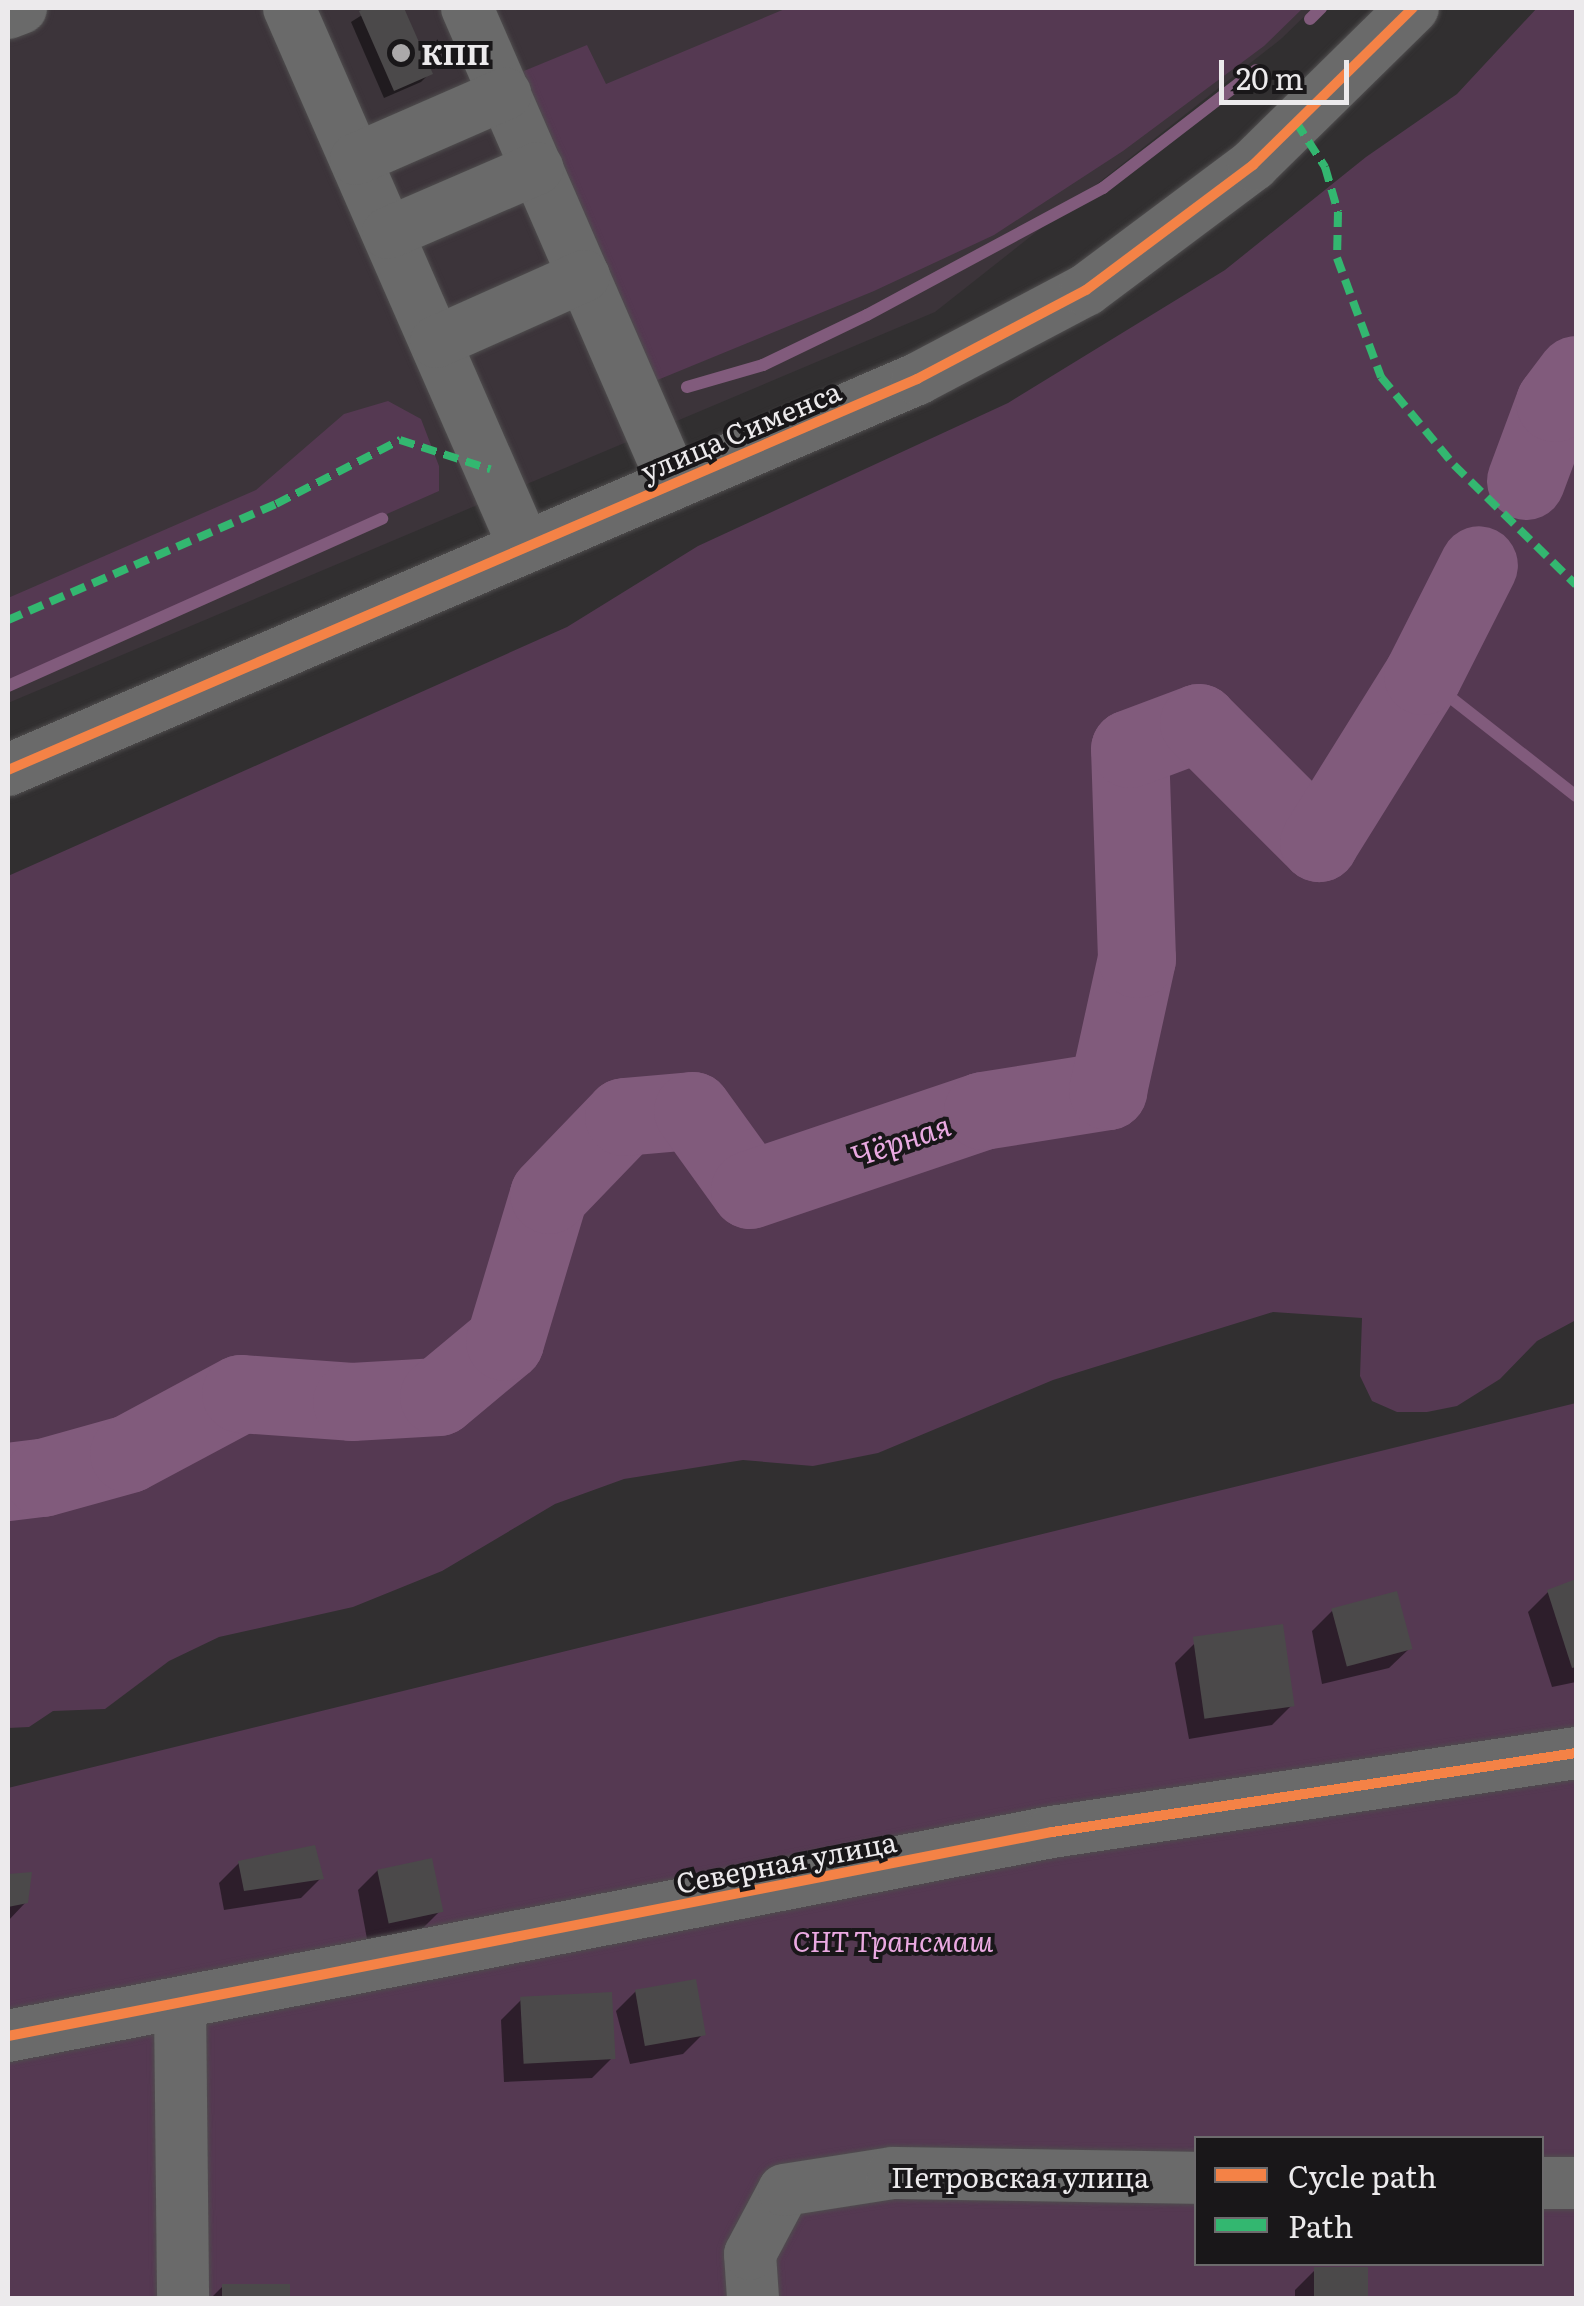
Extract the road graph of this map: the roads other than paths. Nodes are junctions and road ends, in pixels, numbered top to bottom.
1 (21, 8) edge
2 (289, 8) edge
3 (1412, 8) edge
4 (8, 13) edge
5 (470, 14) edge
6 (505, 94) junction
7 (356, 159) junction
8 (538, 168) junction
9 (388, 233) junction
10 (584, 276) junction
11 (436, 342) junction
12 (673, 482) junction
13 (524, 546) junction
14 (8, 770) edge
15 (1576, 1752) edge
16 (180, 2002) junction
17 (8, 2036) edge
18 (1194, 2178) edge
19 (1544, 2183) edge
20 (1576, 2184) edge
21 (183, 2298) edge
22 (752, 2298) edge

1 - 4 street
2 - 7 street
3 - 12 street, улица Сименса
5 - 6 street
6 - 7 street
6 - 8 street
7 - 9 street
8 - 9 street
8 - 10 street
9 - 11 street
10 - 11 street
10 - 12 street
11 - 13 street
12 - 13 street, улица Сименса
13 - 14 street, улица Сименса
15 - 16 street, Северная улица
16 - 17 street, Северная улица
16 - 21 street
18 - 22 street, Петровская улица
19 - 20 street

